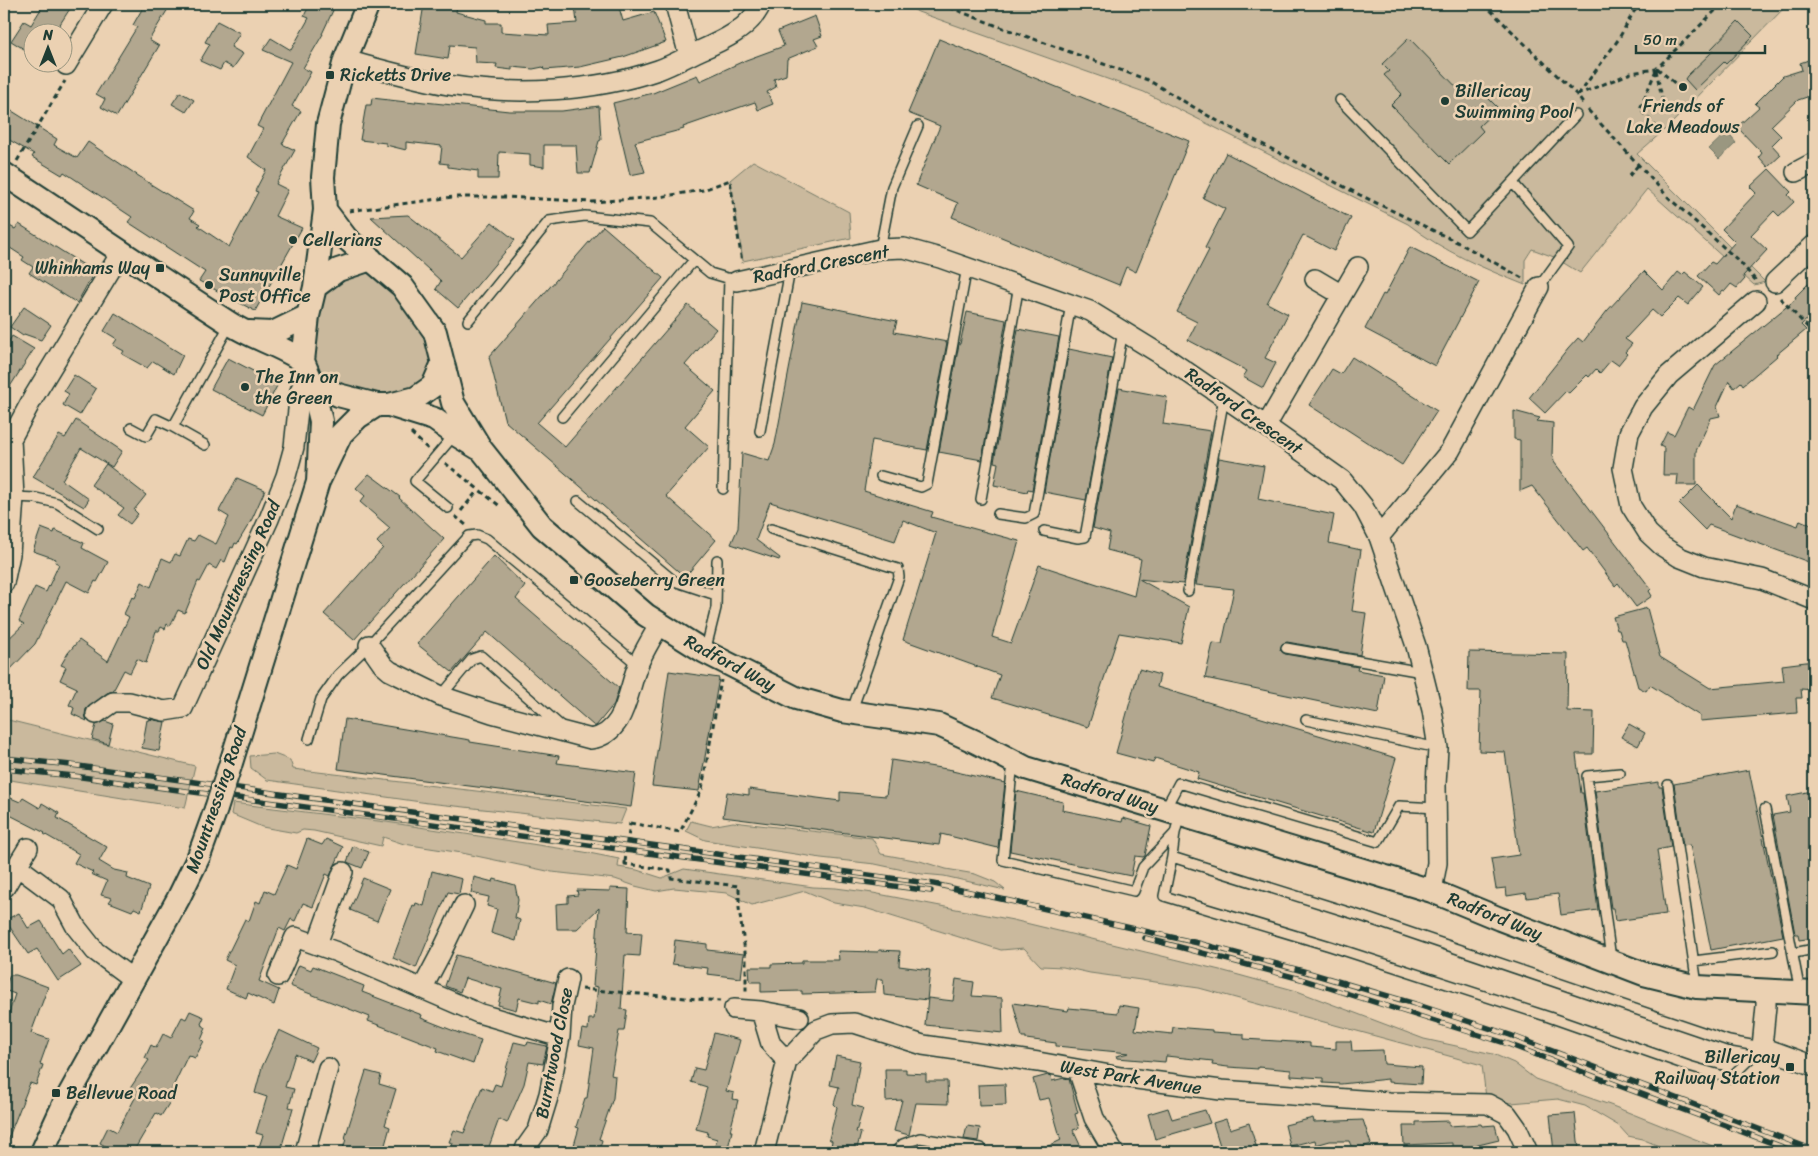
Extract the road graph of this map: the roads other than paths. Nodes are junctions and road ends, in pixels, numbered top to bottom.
1 (103, 4) edge
2 (368, 4) edge
3 (675, 4) edge
4 (761, 4) edge
5 (72, 55) edge
6 (689, 56) junction
7 (345, 60) junction
8 (1340, 100) dead end
9 (1576, 115) dead end
10 (918, 126) dead end
11 (1814, 164) edge
12 (1796, 172) dead end
13 (6, 176) edge
14 (1513, 183) junction
15 (325, 210) junction
16 (1814, 246) edge
17 (880, 250) junction
18 (122, 251) junction
19 (371, 259) junction
20 (694, 260) junction
21 (967, 267) junction
22 (1358, 267) dead end
23 (790, 269) junction
24 (1315, 278) dead end
25 (733, 279) junction
26 (1019, 285) junction
27 (315, 287) junction
28 (1539, 287) joint
29 (1342, 295) junction
30 (1071, 304) junction
31 (308, 316) junction
32 (468, 321) dead end
33 (238, 328) junction
34 (1123, 332) junction
35 (443, 362) junction
36 (308, 371) junction
37 (1224, 397) junction
38 (383, 405) junction
39 (562, 417) dead end
40 (1266, 426) junction
41 (173, 427) junction
42 (131, 428) dead end
43 (760, 431) dead end
44 (455, 434) junction
45 (7, 439) edge
46 (205, 445) dead end
47 (481, 449) junction
48 (881, 476) dead end
49 (318, 482) junction
50 (723, 488) dead end
51 (14, 497) junction
52 (981, 499) dead end
53 (578, 502) dead end
54 (448, 508) road end
55 (998, 514) dead end
56 (771, 528) dead end
57 (98, 529) dead end
58 (1044, 530) dead end
59 (1378, 537) junction
60 (717, 560) dead end
61 (4, 583) edge
62 (1188, 592) dead end
63 (716, 595) junction
64 (1814, 600) edge
65 (660, 623) junction
66 (369, 645) junction
67 (1286, 648) dead end
68 (714, 657) junction
69 (638, 665) junction
70 (1423, 672) junction
71 (441, 696) junction
72 (854, 704) junction
73 (96, 714) dead end
74 (1306, 720) dead end
75 (568, 732) junction
76 (309, 739) dead end
77 (1438, 748) junction
78 (1013, 762) junction
79 (1620, 773) dead end
80 (1668, 785) dead end
81 (1436, 808) junction
82 (1765, 809) dead end
83 (1173, 819) junction
84 (28, 848) dead end
85 (1172, 857) junction
86 (17, 866) junction
87 (343, 872) dead end
88 (5, 887) dead end
89 (1432, 891) junction
90 (464, 905) dead end
91 (317, 944) junction
92 (1814, 949) edge
93 (1773, 951) dead end
94 (1794, 953) junction
95 (1694, 961) junction
96 (1611, 962) junction
97 (278, 976) dead end
98 (134, 980) junction
99 (567, 983) road end
100 (1698, 987) junction
101 (422, 989) junction
102 (1766, 990) junction
103 (1807, 992) edge
104 (799, 1018) dead end
105 (560, 1037) junction
106 (1762, 1047) junction
107 (787, 1061) junction
108 (1814, 1066) edge
109 (328, 1068) dead end
110 (1078, 1070) junction
111 (981, 1148) dead end
112 (42, 1152) edge
113 (304, 1152) edge
114 (524, 1152) edge
115 (764, 1152) edge
116 (895, 1152) edge
117 (1114, 1152) edge
118 (1528, 1152) edge

1 - 5 street
2 - 7 street, Mountnessing Road
3 - 6 street
4 - 6 street
6 - 7 street
7 - 15 street, Mountnessing Road
8 - 14 lane
9 - 14 lane
10 - 17 lane
11 - 12 street
13 - 18 street, Mountnessing Road
14 - 28 lane
15 - 19 street
15 - 27 street, Mountnessing Road
16 - 64 street
17 - 21 street, Radford Crescent
17 - 23 street, Radford Crescent
18 - 33 street, Mountnessing Road
18 - 45 street
19 - 27 street
19 - 35 street
20 - 25 lane
20 - 32 lane
20 - 39 lane
21 - 26 street, Radford Crescent
21 - 48 lane
22 - 29 street
23 - 25 street, Radford Crescent
23 - 43 lane
24 - 29 street
25 - 50 lane
26 - 30 street, Radford Crescent
26 - 52 lane
27 - 31 street, Mountnessing Road
28 - 59 street
29 - 40 street
30 - 34 street, Radford Crescent
30 - 55 lane
31 - 33 street
31 - 36 street, Mountnessing Road
33 - 36 street, Mountnessing Road
33 - 41 lane
34 - 37 street, Radford Crescent
34 - 58 lane
35 - 38 street, Mountnessing Road
35 - 47 street, Radford Way
36 - 38 street, Mountnessing Road
36 - 49 street, Mountnessing Road
36 - 73 street, Old Mountnessing Road
37 - 40 street, Radford Crescent
37 - 62 lane
38 - 44 street, Radford Way
38 - 49 street, Mountnessing Road
40 - 59 street, Radford Crescent
41 - 42 lane
41 - 46 lane
44 - 47 street, Radford Way
44 - 54 lane
45 - 51 street
47 - 65 street, Radford Way
49 - 98 street, Mountnessing Road, bridge
51 - 57 lane
51 - 61 street
53 - 63 lane
56 - 72 lane
59 - 70 street, Radford Crescent
60 - 63 lane
63 - 68 lane
65 - 68 street, Radford Way
65 - 69 street
66 - 69 lane
66 - 71 street
66 - 76 lane
67 - 70 lane
68 - 72 street, Radford Way
69 - 75 street
70 - 77 street, Radford Crescent
71 - 75 street
71 - 75 lane
72 - 78 street, Radford Way
74 - 77 lane
77 - 81 street, Radford Crescent
78 - 83 street, Radford Way
78 - 83 lane
79 - 96 lane
80 - 95 lane
81 - 83 lane
81 - 89 street, Radford Crescent
82 - 94 lane
83 - 85 lane
83 - 89 street, Radford Way
84 - 86 street
85 - 106 lane
85 - 106 lane
86 - 88 street
86 - 98 street
87 - 91 street
89 - 96 street, Radford Way
90 - 101 street
91 - 97 street
91 - 101 street
92 - 94 lane
93 - 95 lane
94 - 103 lane
95 - 100 lane
96 - 100 street, Radford Way
98 - 112 street, Mountnessing Road
99 - 105 street, Burntwood Close
100 - 102 street, Radford Way
101 - 105 street
102 - 103 street, Radford Way
102 - 106 street
104 - 107 street
105 - 114 street, Burntwood Close
106 - 108 street
107 - 110 street, West Park Avenue
107 - 115 street
109 - 113 street
110 - 117 street
110 - 118 street, West Park Avenue
111 - 116 lane

